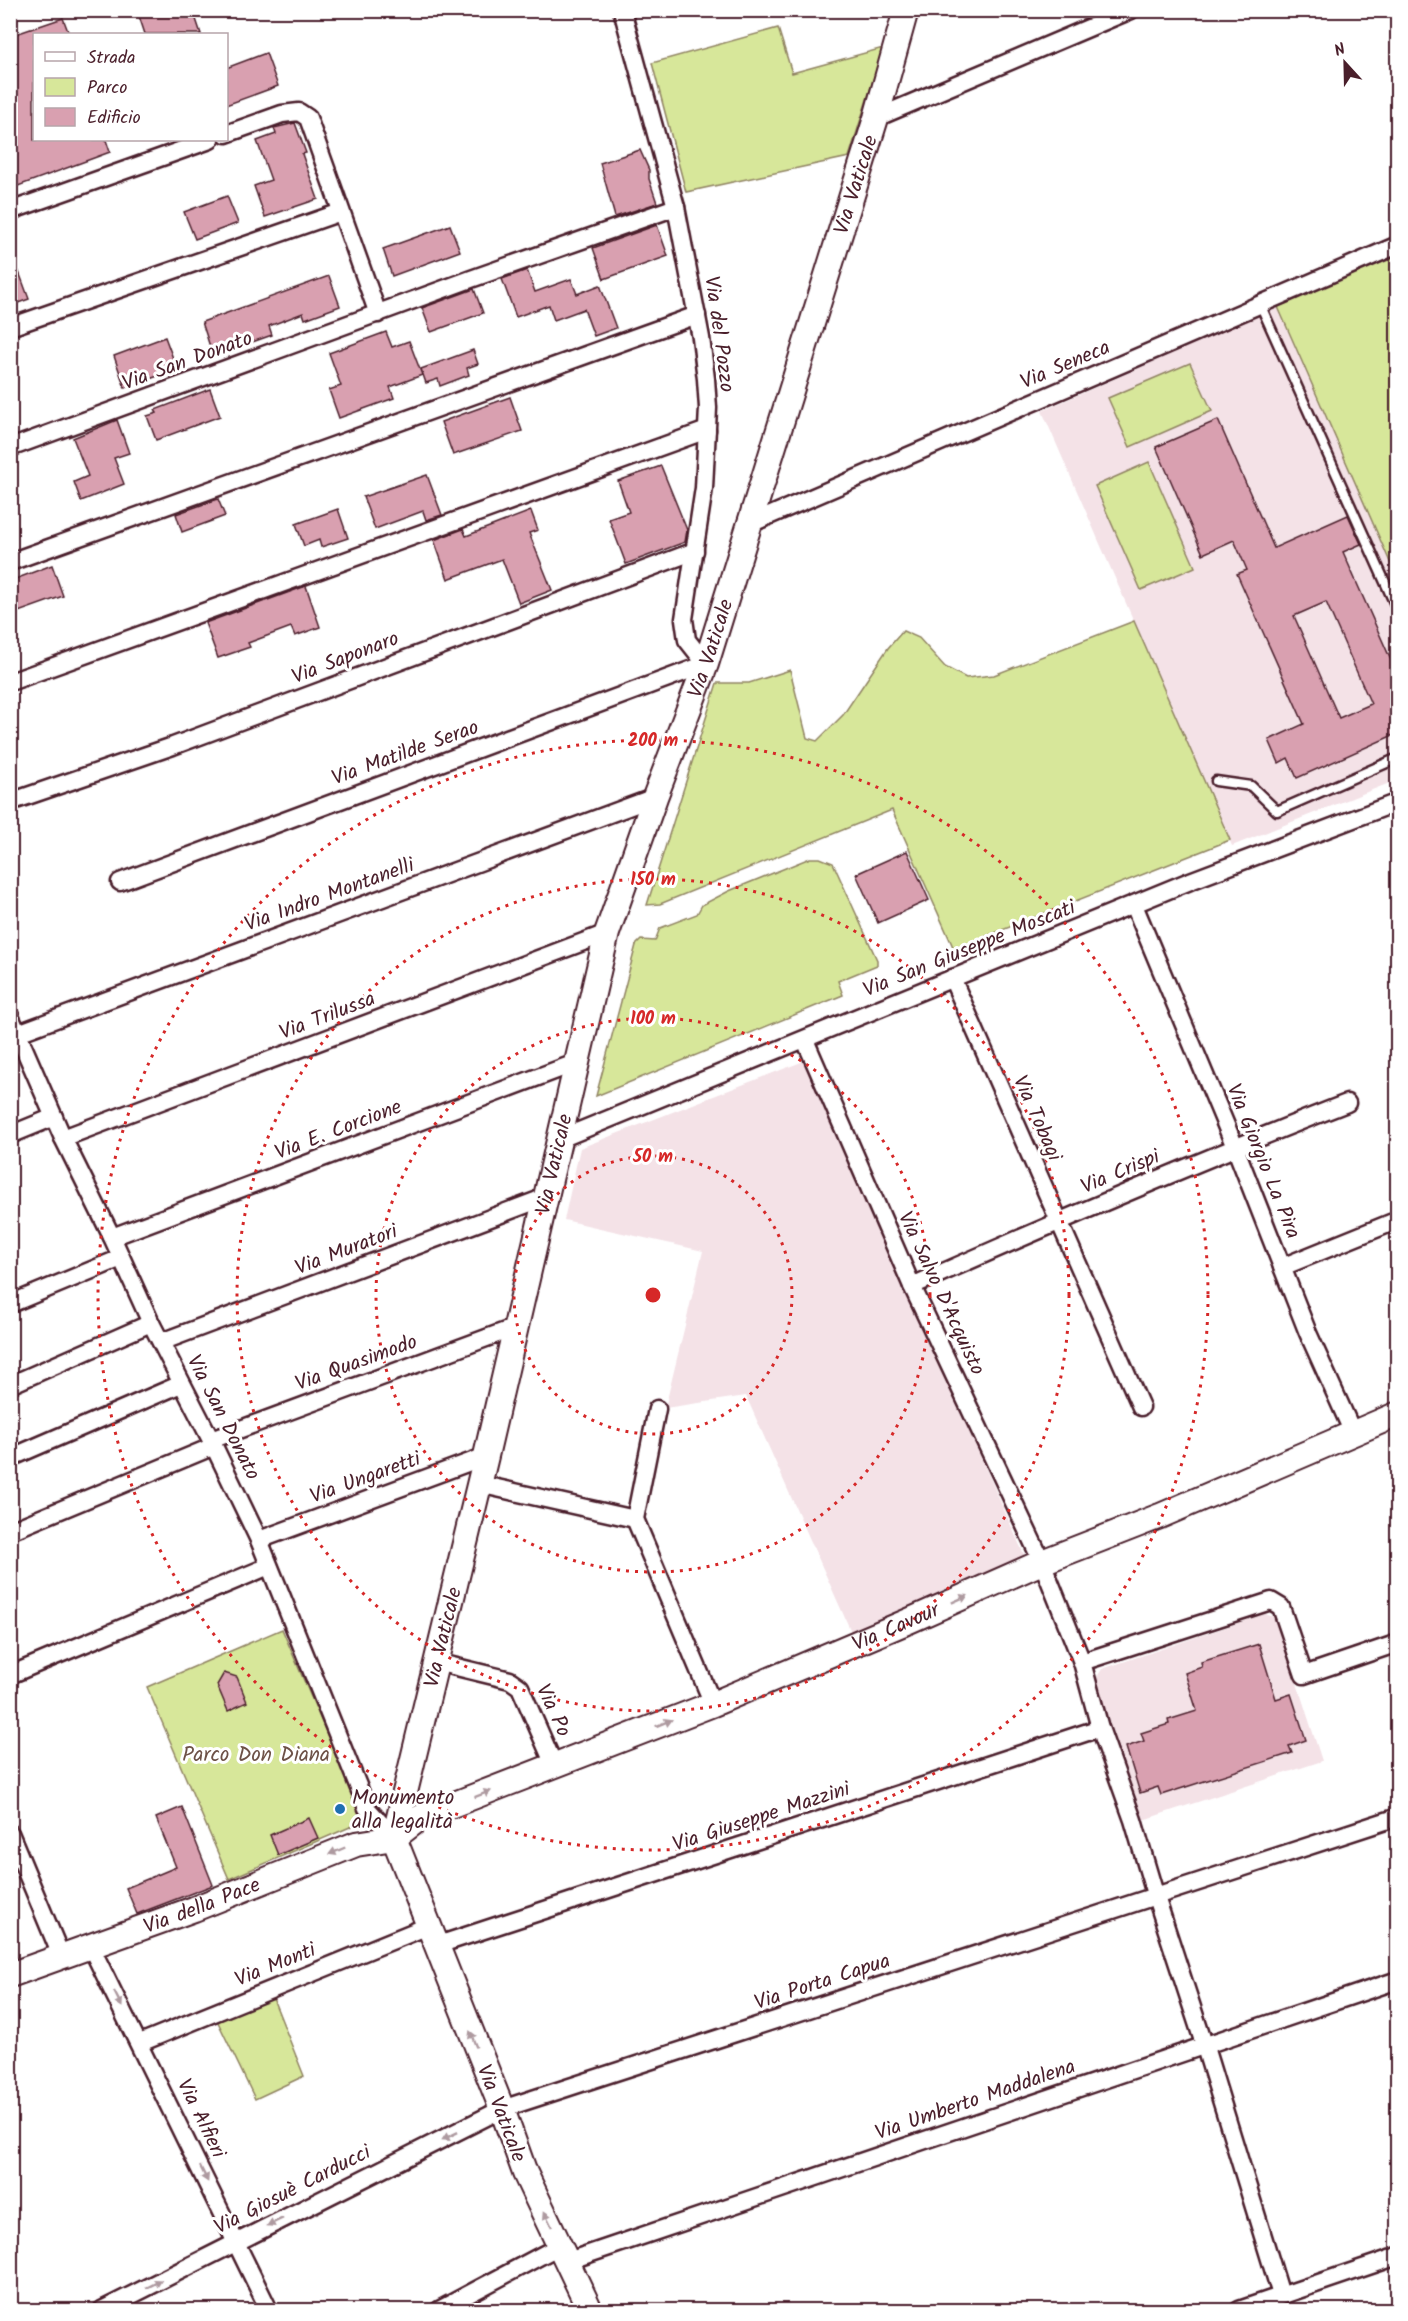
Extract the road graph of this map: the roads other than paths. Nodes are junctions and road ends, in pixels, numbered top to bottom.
1 (622, 10) edge
2 (906, 10) edge
3 (1131, 10) edge
4 (876, 118) junction
5 (228, 133) edge
6 (207, 141) edge
7 (676, 207) junction
8 (10, 211) edge
9 (341, 212) junction
10 (1398, 245) edge
11 (1260, 304) junction
12 (378, 314) junction
13 (697, 315) junction
14 (10, 327) edge
15 (707, 430) junction
16 (10, 448) edge
17 (750, 524) junction
18 (695, 550) junction
19 (10, 562) edge
20 (1398, 611) edge
21 (706, 664) junction
22 (10, 682) edge
23 (1398, 758) edge
24 (1216, 781) dead end
25 (655, 797) junction
26 (10, 802) edge
27 (1398, 802) edge
28 (120, 882) dead end
29 (1134, 905) junction
30 (607, 933) junction
31 (952, 978) junction
32 (10, 1016) edge
33 (18, 1033) junction
34 (805, 1040) junction
35 (578, 1062) junction
36 (1347, 1103) dead end
37 (54, 1117) junction
38 (10, 1135) edge
39 (63, 1138) junction
40 (560, 1139) junction
41 (1235, 1147) junction
42 (546, 1197) junction
43 (1398, 1220) edge
44 (1058, 1221) junction
45 (112, 1238) junction
46 (121, 1258) junction
47 (1282, 1267) junction
48 (912, 1286) junction
49 (10, 1304) edge
50 (151, 1323) junction
51 (516, 1327) junction
52 (161, 1342) junction
53 (181, 1384) junction
54 (10, 1385) edge
55 (1141, 1407) dead end
56 (657, 1409) dead end
57 (1398, 1414) edge
58 (1353, 1433) junction
59 (213, 1443) junction
60 (486, 1456) junction
61 (10, 1458) edge
62 (479, 1484) junction
63 (635, 1519) junction
64 (10, 1531) edge
65 (259, 1540) junction
66 (1042, 1562) junction
67 (269, 1566) junction
68 (1398, 1643) edge
69 (436, 1662) junction
70 (1082, 1662) junction
71 (10, 1675) edge
72 (713, 1704) junction
73 (1100, 1728) junction
74 (555, 1767) junction
75 (1398, 1817) edge
76 (10, 1833) edge
77 (394, 1838) junction
78 (1155, 1894) junction
79 (432, 1936) junction
80 (91, 1947) junction
81 (62, 1958) junction
82 (10, 1975) edge
83 (1398, 1980) edge
84 (140, 2043) junction
85 (1204, 2044) junction
86 (502, 2109) junction
87 (237, 2242) junction
88 (564, 2253) junction
89 (1398, 2256) edge
90 (1281, 2295) junction
91 (102, 2310) edge
92 (269, 2310) edge
93 (440, 2310) edge
94 (591, 2310) edge
95 (1239, 2310) edge

1 - 7 street, Via del Pozzo
2 - 4 street, Via Vaticale
3 - 4 street
4 - 17 street, Via Vaticale
5 - 9 street
6 - 8 street
7 - 12 street, Via San Donato
7 - 13 street, Via del Pozzo
9 - 12 street
9 - 14 street
10 - 11 street, Via Seneca
11 - 17 street, Via Seneca
11 - 20 lane
12 - 16 street, Via San Donato
13 - 15 street, Via del Pozzo
13 - 19 street
15 - 18 street, Via del Pozzo
15 - 22 street
17 - 21 street, Via Vaticale
18 - 21 street, Via del Pozzo
18 - 26 street, Via Saponaro
21 - 25 street, Via Vaticale
21 - 28 street, Via Matilde Serao
23 - 24 lane
25 - 30 street, Via Vaticale
25 - 33 street, Via Indro Montanelli
27 - 29 street, Via San Giuseppe Moscati
29 - 31 street, Via San Giuseppe Moscati
29 - 41 street, Via Giorgio La Pira
30 - 35 street, Via Vaticale
30 - 39 street, Via Trilussa
31 - 34 street, Via San Giuseppe Moscati
31 - 44 street, Via Tobagi
32 - 33 street, Via San Donato
33 - 37 street, Via San Donato
34 - 40 street, Via San Giuseppe Moscati
34 - 48 street, Via Salvo D'Acquisto
35 - 40 street, Via Vaticale
35 - 45 street, Via E. Corcione
36 - 41 street, Via Crispi
37 - 38 street
37 - 39 street, Via San Donato
39 - 45 street, Via San Donato
40 - 42 street, Via Vaticale
41 - 44 street, Via Crispi
41 - 47 street, Via Giorgio La Pira
42 - 51 street, Via Vaticale
42 - 52 street, Via Muratori
43 - 47 street
44 - 48 street, Via Crispi
44 - 55 street, Via Tobagi
45 - 46 street, Via San Donato
46 - 49 street
46 - 50 street, Via San Donato
47 - 58 street, Via Giorgio La Pira
48 - 66 street, Via Salvo D'Acquisto
50 - 52 street, Via San Donato
50 - 54 street
51 - 59 street, Via Quasimodo
51 - 60 street, Via Vaticale
52 - 53 street, Via San Donato
53 - 59 street, Via San Donato
53 - 61 street
56 - 63 street
57 - 58 street, Via Cavour
58 - 66 street, Via Cavour
59 - 64 street, Via Quasimodo
59 - 65 street, Via San Donato
60 - 62 street, Via Vaticale
60 - 65 street, Via Ungaretti
62 - 63 street
62 - 69 street, Via Vaticale
63 - 72 street
65 - 67 street, Via San Donato
66 - 70 street, Via Salvo D'Acquisto
72 -> 66 street, Via Cavour
67 - 71 street
67 - 77 street, Via San Donato
68 - 70 street
69 - 74 street, Via Po
69 - 77 street, Via Vaticale
70 - 73 street, Via Salvo D'Acquisto
74 -> 72 street, Via Cavour
73 - 78 street, Via Salvo D'Acquisto
73 - 79 street, Via Giuseppe Mazzini
77 -> 74 street, Via Cavour
75 - 78 street, Via Porta Capua
76 - 81 street
77 - 79 street, Via Vaticale
77 -> 80 street, Via della Pace
78 - 85 street, Via Salvo D'Acquisto
78 - 86 street, Via Porta Capua
79 - 84 street, Via Monti
86 -> 79 street, Via Vaticale
80 - 81 street, Via della Pace
80 -> 84 street, Via Alfieri
81 - 82 street, Via della Pace
83 - 85 street, Via Umberto Maddalena
84 -> 87 street, Via Alfieri
85 - 88 street, Via Umberto Maddalena
85 - 90 street, Via Salvo D'Acquisto
86 -> 87 street, Via Giosuè Carducci
88 -> 86 street, Via Vaticale
91 -> 87 street, Via Giosuè Carducci
87 - 92 street, Via Alfieri
88 - 93 street, Via Umberto Maddalena
88 - 94 street, Via Vaticale
89 - 90 street
90 - 95 street

